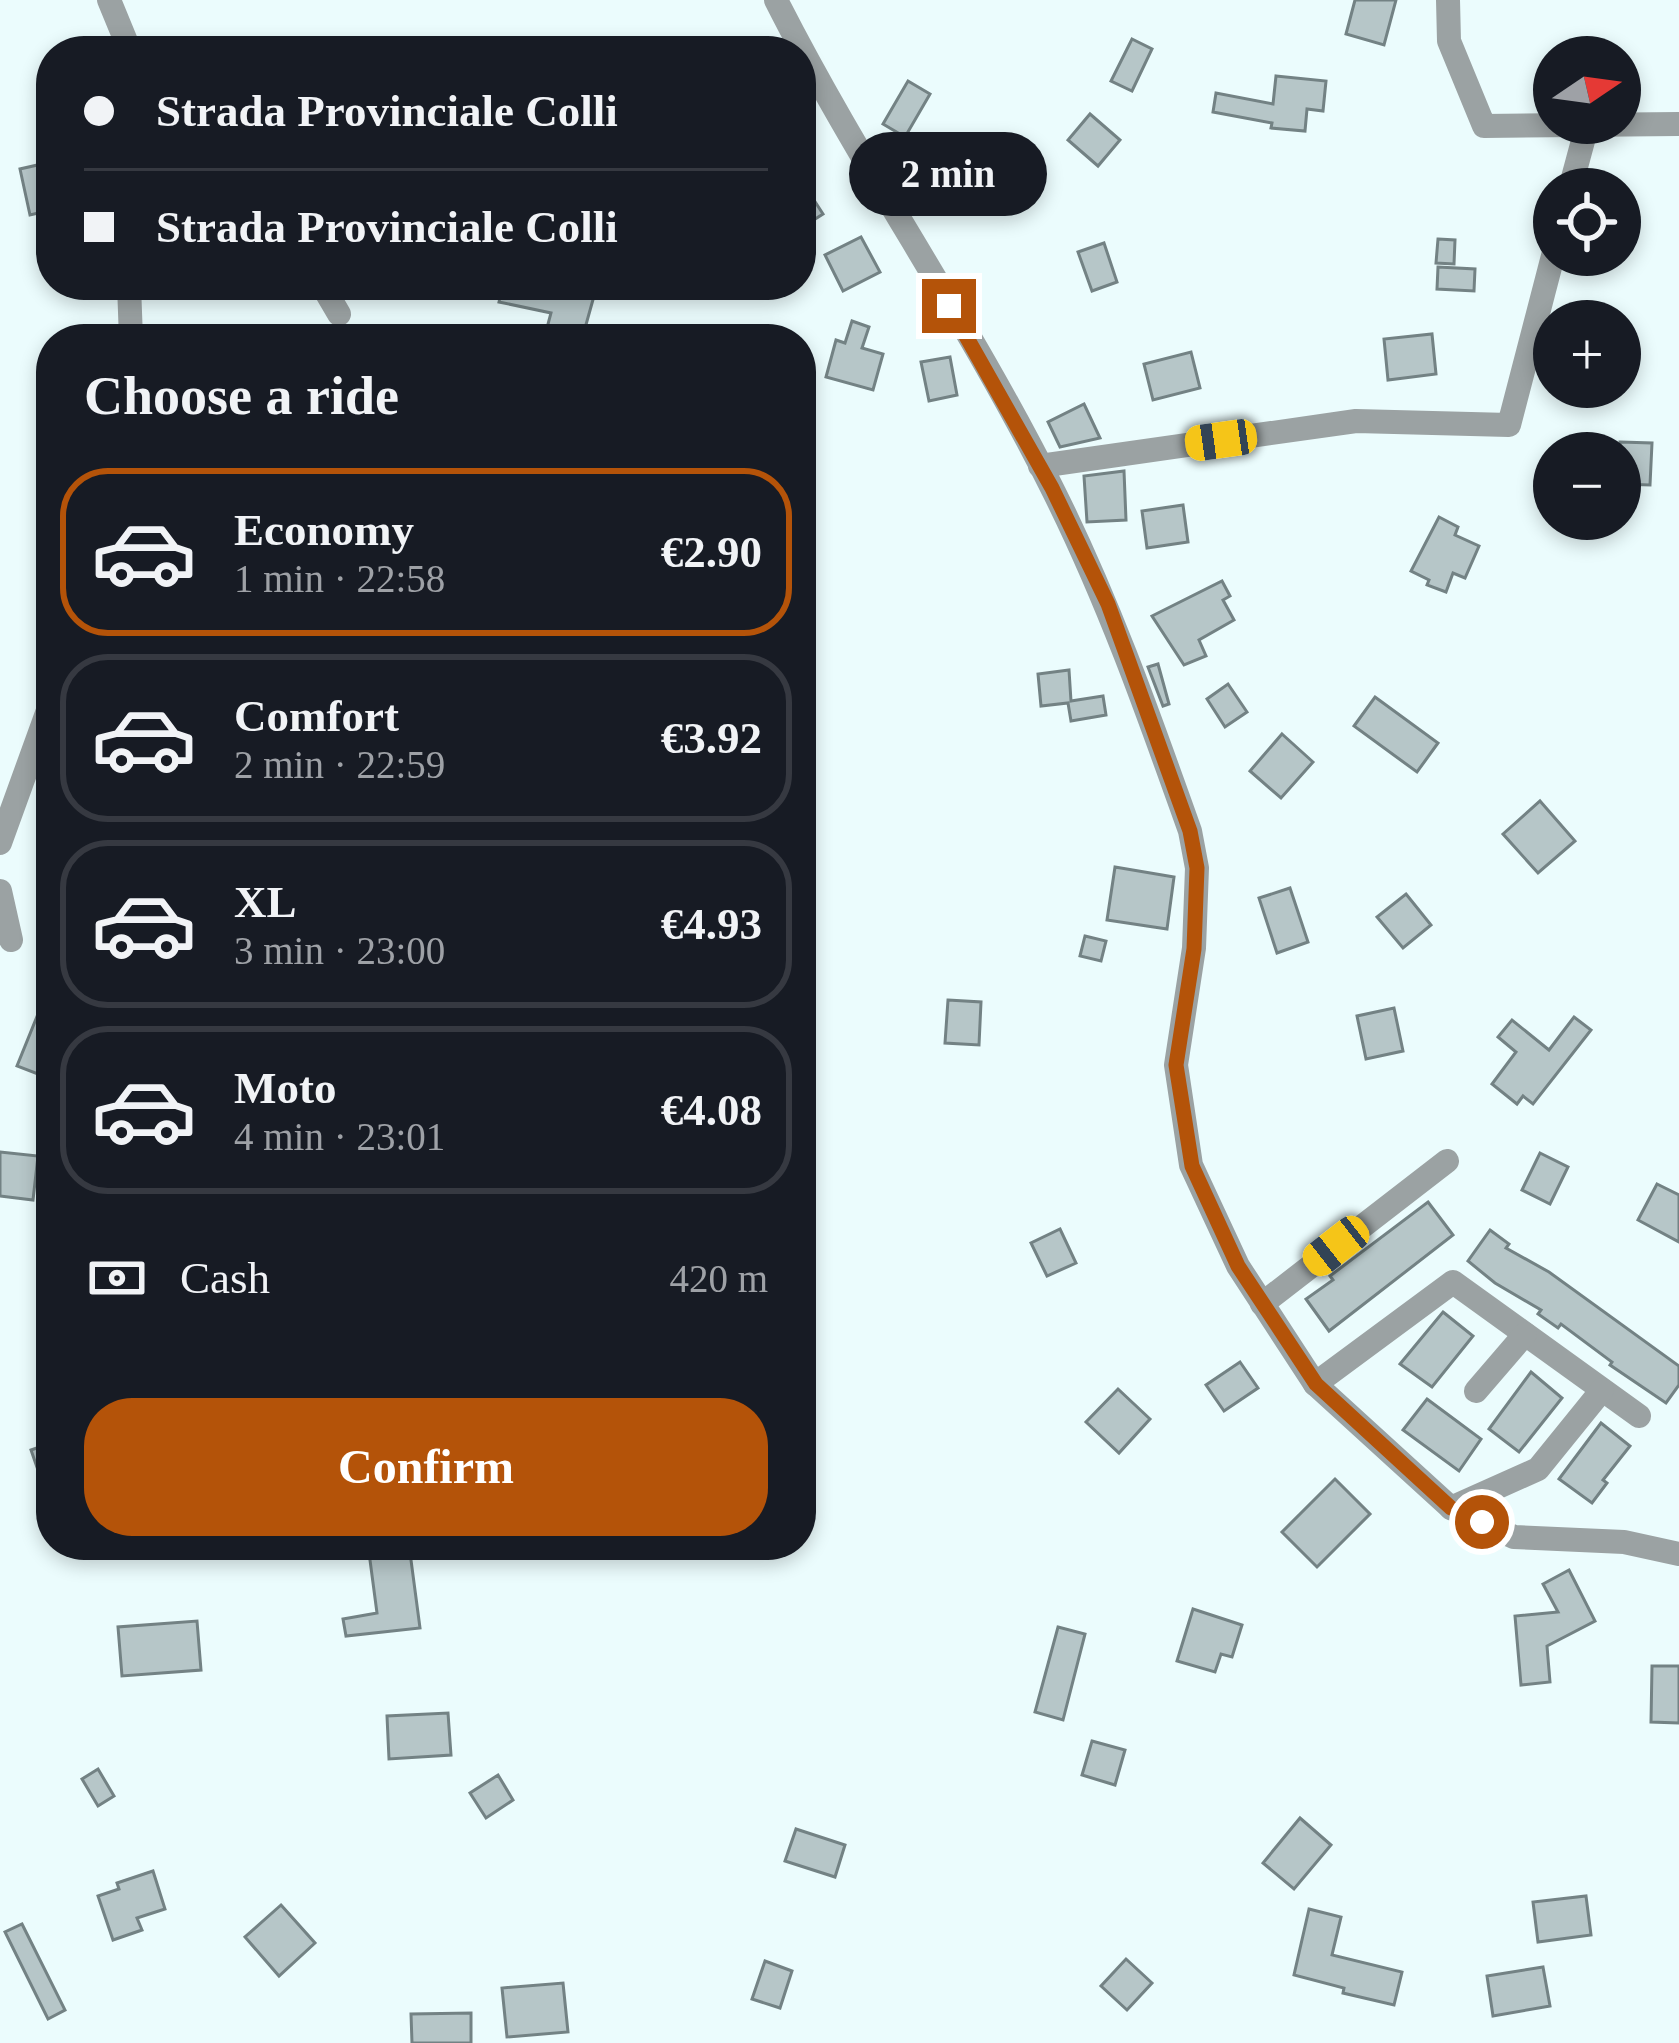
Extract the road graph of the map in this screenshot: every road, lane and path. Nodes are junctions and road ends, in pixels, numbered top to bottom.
1 (109, 0) edge
2 (776, 0) edge
3 (1448, 0) edge
4 (124, 36) edge
5 (794, 36) edge
6 (816, 79) edge
7 (1679, 124) edge
8 (1641, 125) edge
9 (1533, 126) edge
10 (1548, 276) edge
11 (331, 300) edge
12 (339, 314) dead end
13 (1040, 466) junction
14 (36, 743) edge
15 (0, 843) edge
16 (0, 891) edge
17 (11, 940) dead end
18 (1447, 1160) dead end
19 (1262, 1304) junction
20 (1525, 1334) junction
21 (1316, 1384) junction
22 (1602, 1390) junction
23 (1475, 1391) dead end
24 (1639, 1416) dead end
25 (1451, 1508) junction
26 (1679, 1554) edge

1 - 4 street
2 - 5 street
3 - 9 street
6 - 13 street
7 - 8 street
10 - 13 street
11 - 12 street
13 - 19 street
14 - 15 street
16 - 17 street
18 - 19 street
19 - 21 street
20 - 21 street
20 - 22 street
20 - 23 street
21 - 25 street
22 - 24 street
22 - 25 street
25 - 26 street

